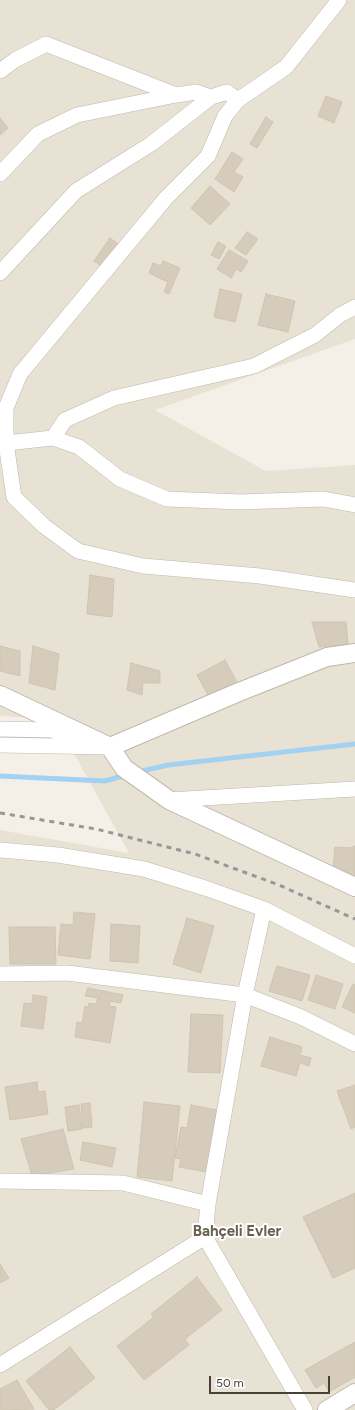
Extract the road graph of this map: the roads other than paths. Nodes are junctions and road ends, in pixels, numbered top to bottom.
1 (339, 0) edge
2 (0, 72) edge
3 (176, 95) junction
4 (211, 97) junction
5 (238, 100) junction
6 (0, 174) edge
7 (0, 273) edge
8 (355, 307) edge
9 (53, 438) junction
10 (6, 443) junction
11 (6, 483) edge
12 (355, 505) edge
13 (355, 590) edge
14 (355, 653) edge
15 (0, 695) edge
16 (0, 729) edge
17 (0, 745) edge
18 (110, 747) junction
19 (355, 789) edge
20 (163, 796) junction
21 (0, 850) edge
22 (355, 887) edge
23 (264, 909) junction
24 (355, 956) edge
25 (0, 974) edge
26 (245, 995) junction
27 (355, 1044) edge
28 (0, 1181) edge
29 (208, 1204) junction
30 (205, 1237) junction
31 (0, 1365) edge
32 (355, 1393) edge
33 (305, 1410) edge
34 (327, 1410) edge

1 - 5 street
2 - 3 street
3 - 4 street
3 - 6 street
4 - 5 street
4 - 7 street
5 - 10 street
8 - 9 street
9 - 10 street
9 - 12 street
10 - 11 street
11 - 13 street
14 - 18 street
15 - 18 street
16 - 18 street
17 - 18 street
18 - 20 street
19 - 20 street
20 - 22 street
21 - 23 street
23 - 24 street
23 - 26 street
25 - 26 street
26 - 27 street
26 - 29 street
28 - 29 street
29 - 30 street
30 - 31 street
30 - 33 street
32 - 34 street

